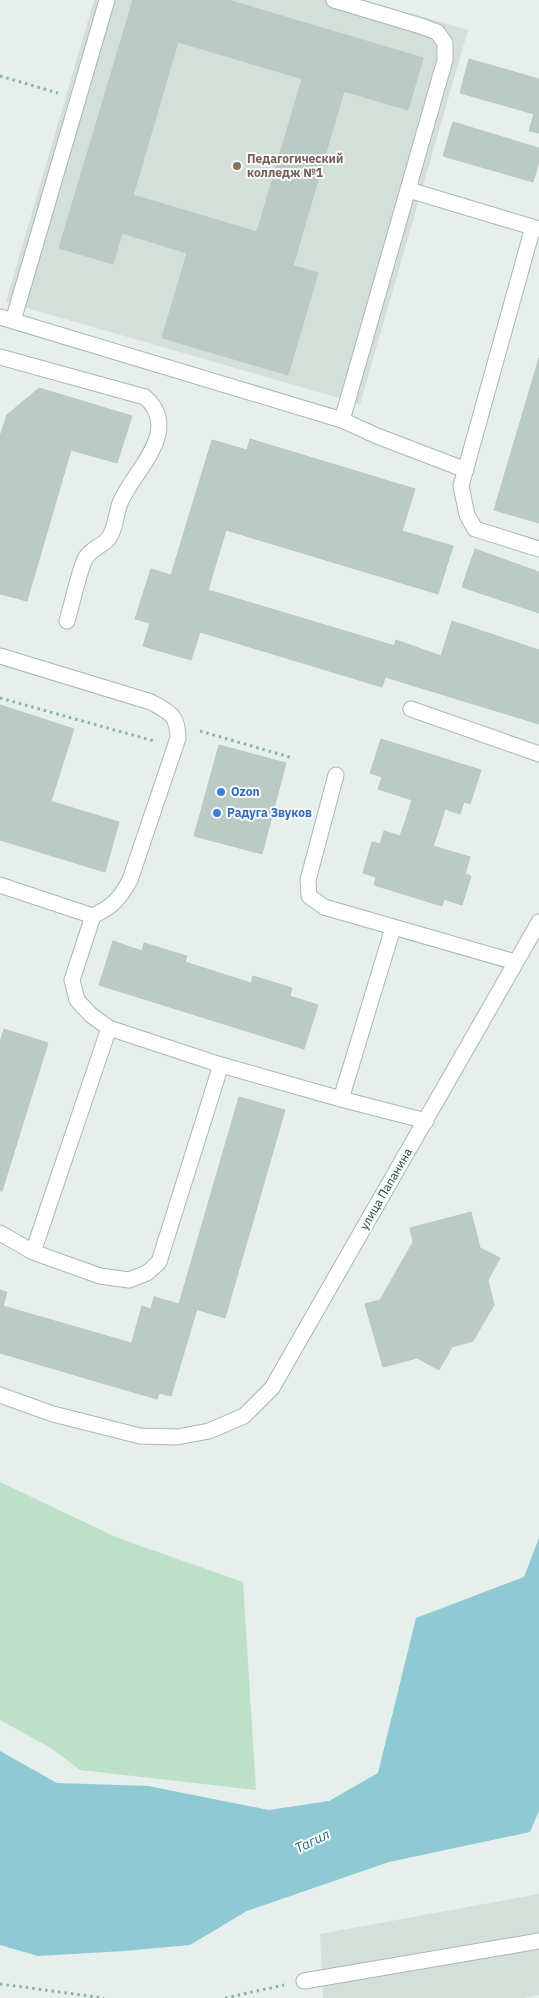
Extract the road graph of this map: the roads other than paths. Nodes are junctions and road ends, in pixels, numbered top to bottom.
1 (107, 0) edge
2 (334, 0) edge
3 (409, 190) junction
4 (536, 228) edge
5 (6, 319) edge
6 (0, 357) edge
7 (342, 420) junction
8 (466, 470) junction
9 (539, 549) edge
10 (68, 621) dead end
11 (0, 656) edge
12 (411, 709) dead end
13 (539, 754) edge
14 (336, 776) dead end
15 (0, 885) edge
16 (93, 916) junction
17 (539, 922) edge
18 (393, 928) junction
19 (515, 962) junction
20 (109, 1028) junction
21 (221, 1064) junction
22 (341, 1099) junction
23 (426, 1121) junction
24 (0, 1234) edge
25 (33, 1252) junction
26 (0, 1395) edge
27 (539, 1940) edge
28 (304, 1981) road end

1 - 5 street
2 - 3 street
3 - 4 street
3 - 7 street
4 - 8 street
5 - 7 street
6 - 10 street
7 - 8 street
8 - 9 street
11 - 16 street
12 - 13 street
14 - 18 street
15 - 16 street
16 - 20 street
17 - 19 street, улица Папанина
18 - 19 street
18 - 22 street
19 - 23 street, улица Папанина
20 - 21 street
20 - 25 street
21 - 22 street
21 - 25 street
22 - 23 street
23 - 26 street, улица Папанина
24 - 25 street
27 - 28 street

